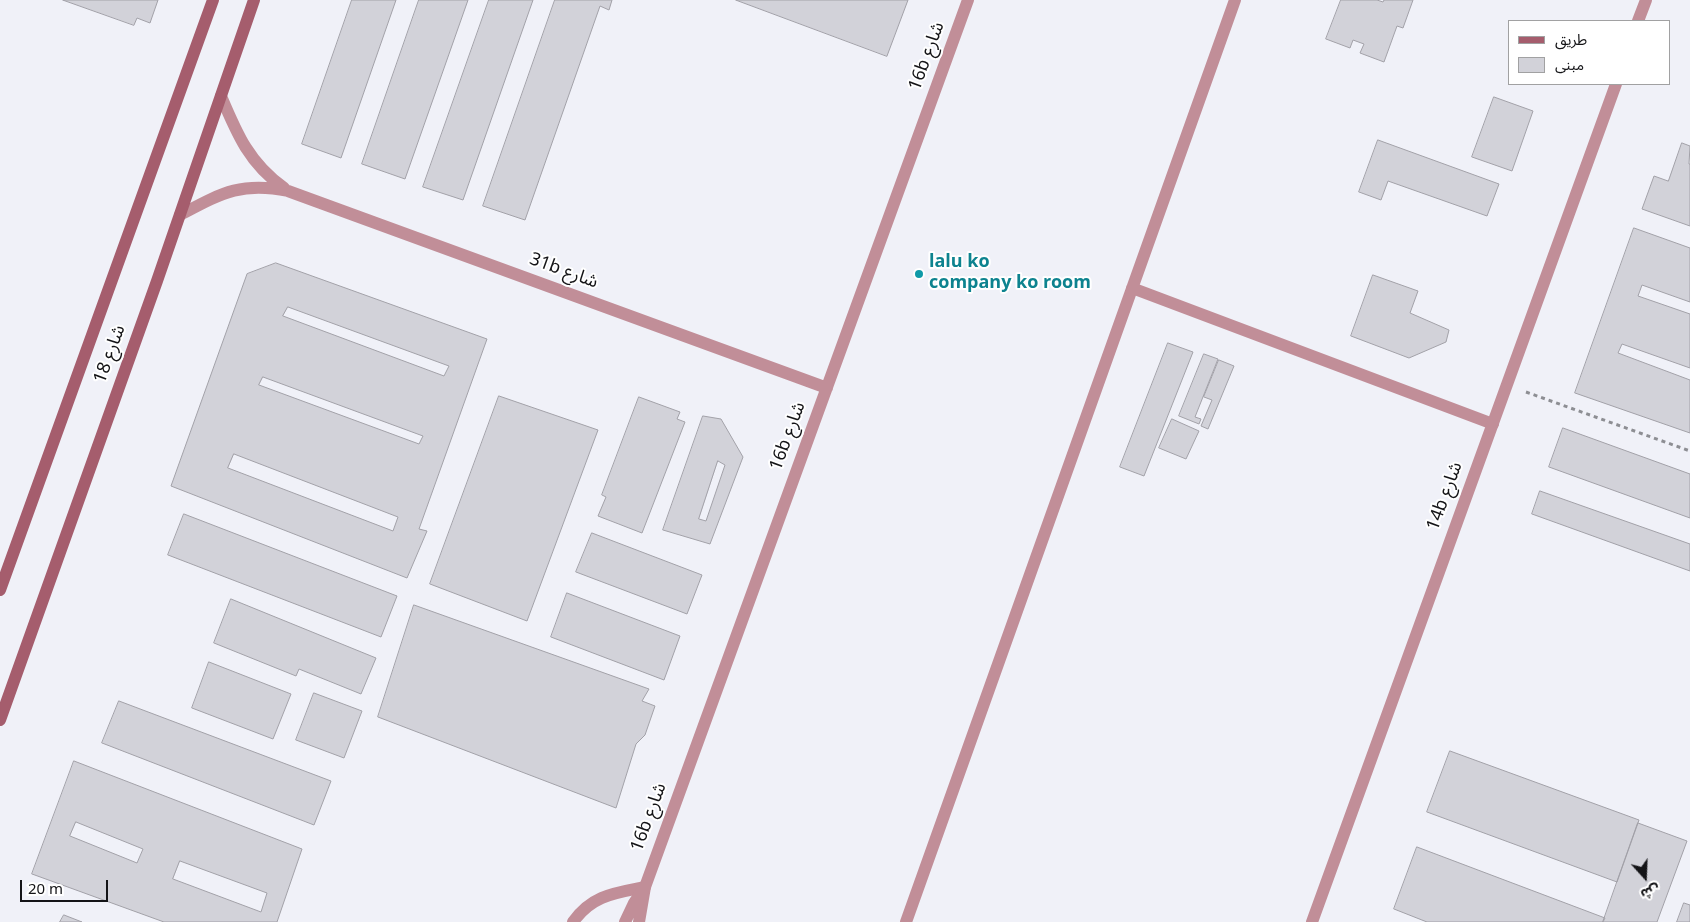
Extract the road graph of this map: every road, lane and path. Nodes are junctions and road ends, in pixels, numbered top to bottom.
1 (213, 0) edge
2 (254, 0) edge
3 (968, 0) edge
4 (1235, 0) edge
5 (1646, 0) edge
6 (1638, 20) edge
7 (1616, 85) edge
8 (221, 96) junction
9 (288, 191) junction
10 (180, 215) junction
11 (1132, 288) junction
12 (1507, 385) junction
13 (827, 388) junction
14 (1492, 424) junction
15 (1690, 451) edge
16 (0, 590) edge
17 (0, 720) edge
18 (645, 887) junction
19 (572, 922) edge
20 (625, 922) edge
21 (639, 922) edge
22 (906, 922) edge
23 (1312, 922) edge

1 - 16 street, شارع 18
2 - 8 street, شارع 18
3 - 13 street, 16b شارع
4 - 11 street
5 - 6 street
7 - 12 street, 14b شارع
8 - 9 street, 31b شارع
8 - 10 street, شارع 18
9 - 10 street, 31b شارع
9 - 13 street, 31b شارع
10 - 17 street, شارع 18
11 - 14 street
11 - 22 street
12 - 14 street, 14b شارع
12 - 15 path
13 - 18 street, 16b شارع
14 - 23 street, 14b شارع
18 - 19 street
18 - 20 street
18 - 21 street

